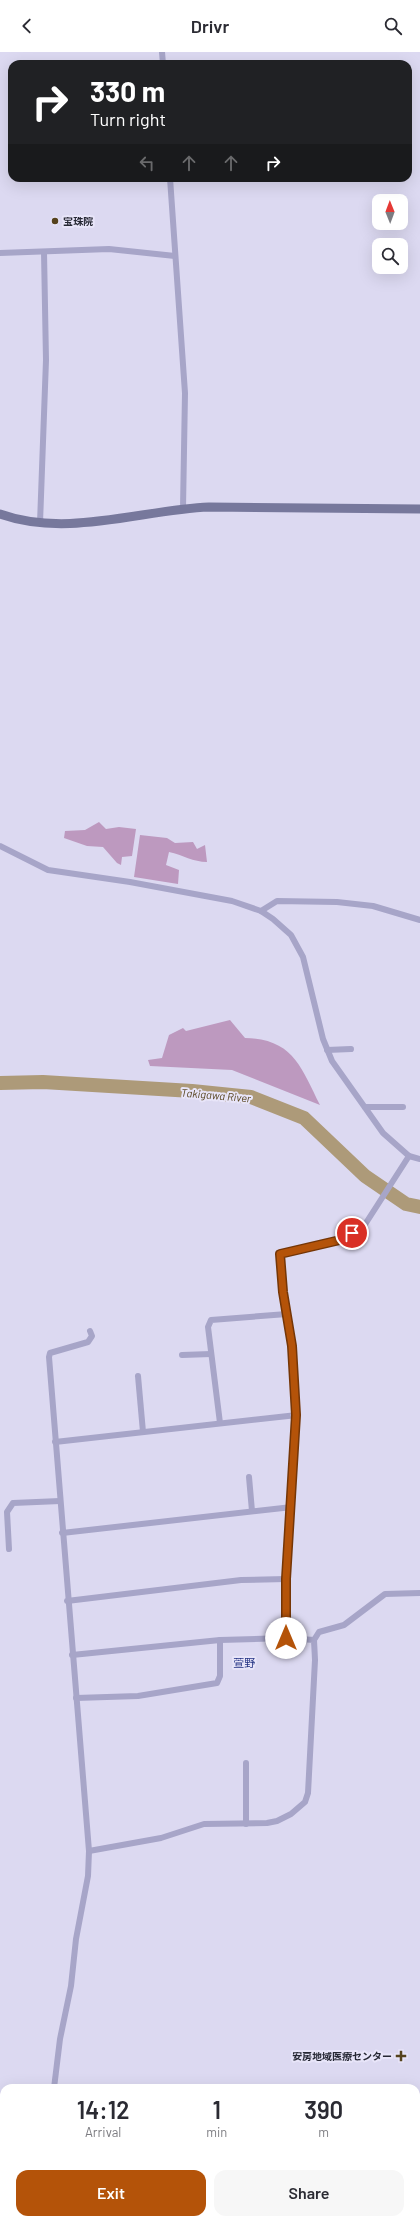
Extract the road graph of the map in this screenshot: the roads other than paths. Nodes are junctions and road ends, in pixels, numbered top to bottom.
1 (170, 182) edge
2 (44, 252) junction
3 (0, 253) edge
4 (175, 256) junction
5 (183, 508) junction
6 (420, 509) edge
7 (0, 514) edge
8 (40, 523) junction
9 (0, 846) edge
10 (261, 911) junction
11 (420, 920) edge
12 (351, 1049) dead end
13 (327, 1050) junction
14 (365, 1107) junction
15 (403, 1107) dead end
16 (408, 1156) junction
17 (420, 1159) edge
18 (287, 1314) junction
19 (90, 1331) dead end
20 (211, 1354) junction
21 (182, 1355) dead end
22 (138, 1376) dead end
23 (296, 1415) junction
24 (220, 1423) junction
25 (143, 1432) junction
26 (55, 1442) junction
27 (249, 1477) dead end
28 (60, 1501) junction
29 (292, 1507) junction
30 (252, 1511) junction
31 (62, 1533) junction
32 (9, 1549) dead end
33 (286, 1579) junction
34 (420, 1593) edge
35 (67, 1601) junction
36 (286, 1638) junction
37 (220, 1640) junction
38 (314, 1640) junction
39 (72, 1656) junction
40 (76, 1698) junction
41 (246, 1763) dead end
42 (246, 1824) junction
43 (89, 1851) junction
44 (54, 2084) edge

1 - 4 street
2 - 3 street
2 - 4 street
2 - 8 street
4 - 5 street
5 - 6 street
5 - 8 street
7 - 8 street
9 - 10 street
10 - 11 street
10 - 13 street
12 - 13 street
13 - 14 street
14 - 15 street
14 - 16 street
16 - 17 street
16 - 18 street
18 - 20 street
18 - 23 street
19 - 26 street
20 - 21 street
20 - 24 street
22 - 25 street
23 - 24 street
23 - 29 street
24 - 25 street
25 - 26 street
26 - 28 street
27 - 30 street
28 - 31 street
28 - 32 street
29 - 30 street
29 - 33 street
30 - 31 street
31 - 35 street
33 - 35 street
33 - 36 street
34 - 38 street
35 - 39 street
36 - 37 street
36 - 38 street
37 - 39 street
37 - 40 street
38 - 42 street
39 - 40 street
40 - 43 street
41 - 42 street
42 - 43 street
43 - 44 street

